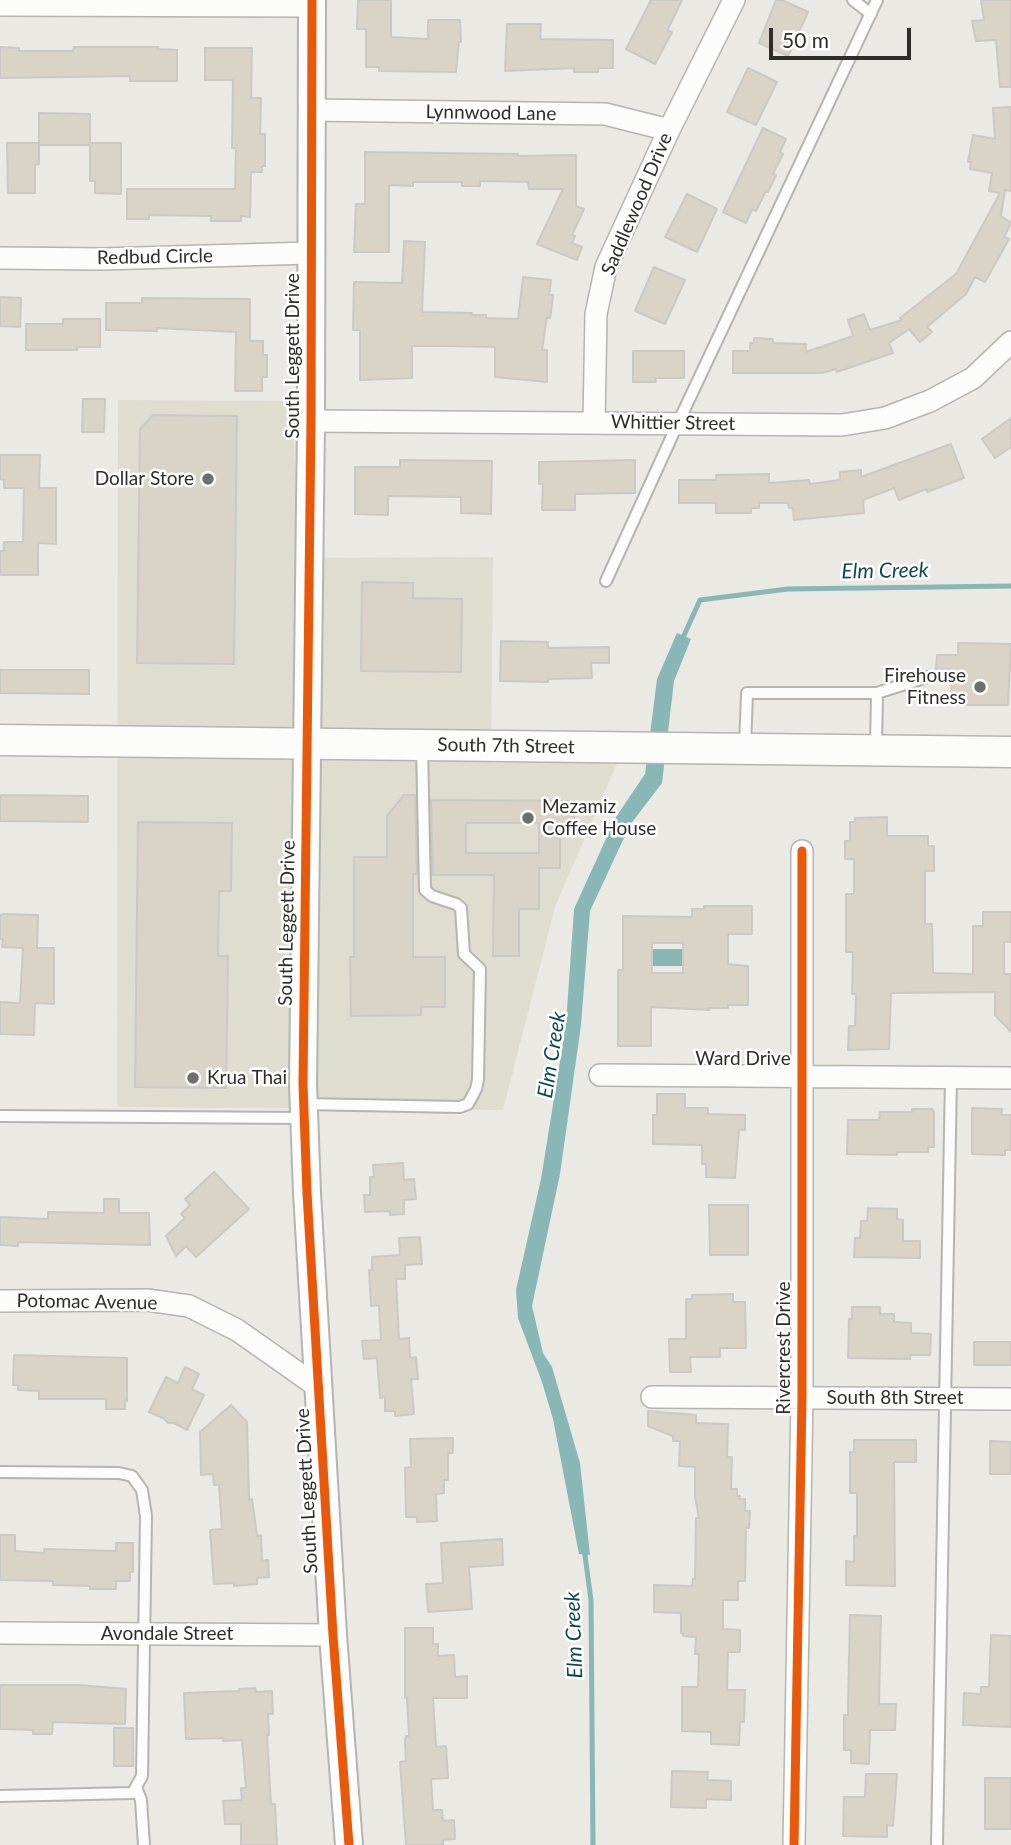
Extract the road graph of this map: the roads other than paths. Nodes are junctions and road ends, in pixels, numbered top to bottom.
1 (734, 0) edge
2 (853, 0) edge
3 (877, 0) edge
4 (312, 3) edge
5 (0, 5) edge
6 (871, 14) junction
7 (310, 110) junction
8 (669, 130) junction
9 (310, 253) junction
10 (0, 258) edge
11 (1011, 342) edge
12 (311, 421) junction
13 (594, 422) junction
14 (678, 423) junction
15 (606, 581) dead end
16 (927, 677) dead end
17 (877, 693) junction
18 (0, 740) edge
19 (308, 742) junction
20 (422, 744) junction
21 (745, 750) junction
22 (876, 751) junction
23 (1011, 752) edge
24 (802, 851) dead end
25 (600, 1075) dead end
26 (801, 1077) junction
27 (951, 1077) junction
28 (1011, 1078) edge
29 (304, 1111) junction
30 (0, 1116) edge
31 (0, 1301) edge
32 (318, 1387) junction
33 (652, 1397) dead end
34 (802, 1397) junction
35 (946, 1398) junction
36 (1011, 1399) edge
37 (0, 1472) edge
38 (0, 1633) edge
39 (145, 1634) junction
40 (333, 1635) junction
41 (136, 1787) junction
42 (0, 1796) edge
43 (144, 1845) edge
44 (349, 1845) edge
45 (794, 1845) edge
46 (937, 1845) edge

1 - 8 street, Saddlewood Drive
2 - 6 lane
3 - 6 lane
4 - 5 street
4 - 7 street, South Leggett Drive
6 - 14 lane
7 - 8 street, Lynnwood Lane
7 - 9 street, South Leggett Drive
8 - 13 street, Saddlewood Drive
9 - 10 street, Redbud Circle
9 - 12 street, South Leggett Drive
11 - 14 street, Whittier Street
12 - 13 street, Whittier Street
12 - 19 street, South Leggett Drive
13 - 14 street, Whittier Street
14 - 15 lane
16 - 17 lane
17 - 21 lane
17 - 22 lane
18 - 19 main road, South 7th Street
19 - 20 main road, South 7th Street
19 - 29 street, South Leggett Drive
20 - 21 main road, South 7th Street
20 - 29 lane
21 - 22 main road, South 7th Street
22 - 23 main road, South 7th Street
24 - 26 street, Rivercrest Drive
25 - 26 street, Ward Drive
26 - 27 street, Ward Drive
26 - 34 street, Rivercrest Drive
27 - 28 street, Ward Drive
27 - 35 lane
29 - 30 lane
29 - 32 street, South Leggett Drive
31 - 32 street, Potomac Avenue
32 - 40 street, South Leggett Drive
33 - 34 street, South 8th Street
34 - 35 street, South 8th Street
34 - 45 street, Rivercrest Drive
35 - 36 street, South 8th Street
35 - 46 lane
37 - 39 lane
38 - 39 street, Avondale Street
39 - 40 street, Avondale Street
39 - 41 lane
40 - 44 street, South Leggett Drive
41 - 42 lane
41 - 43 lane

